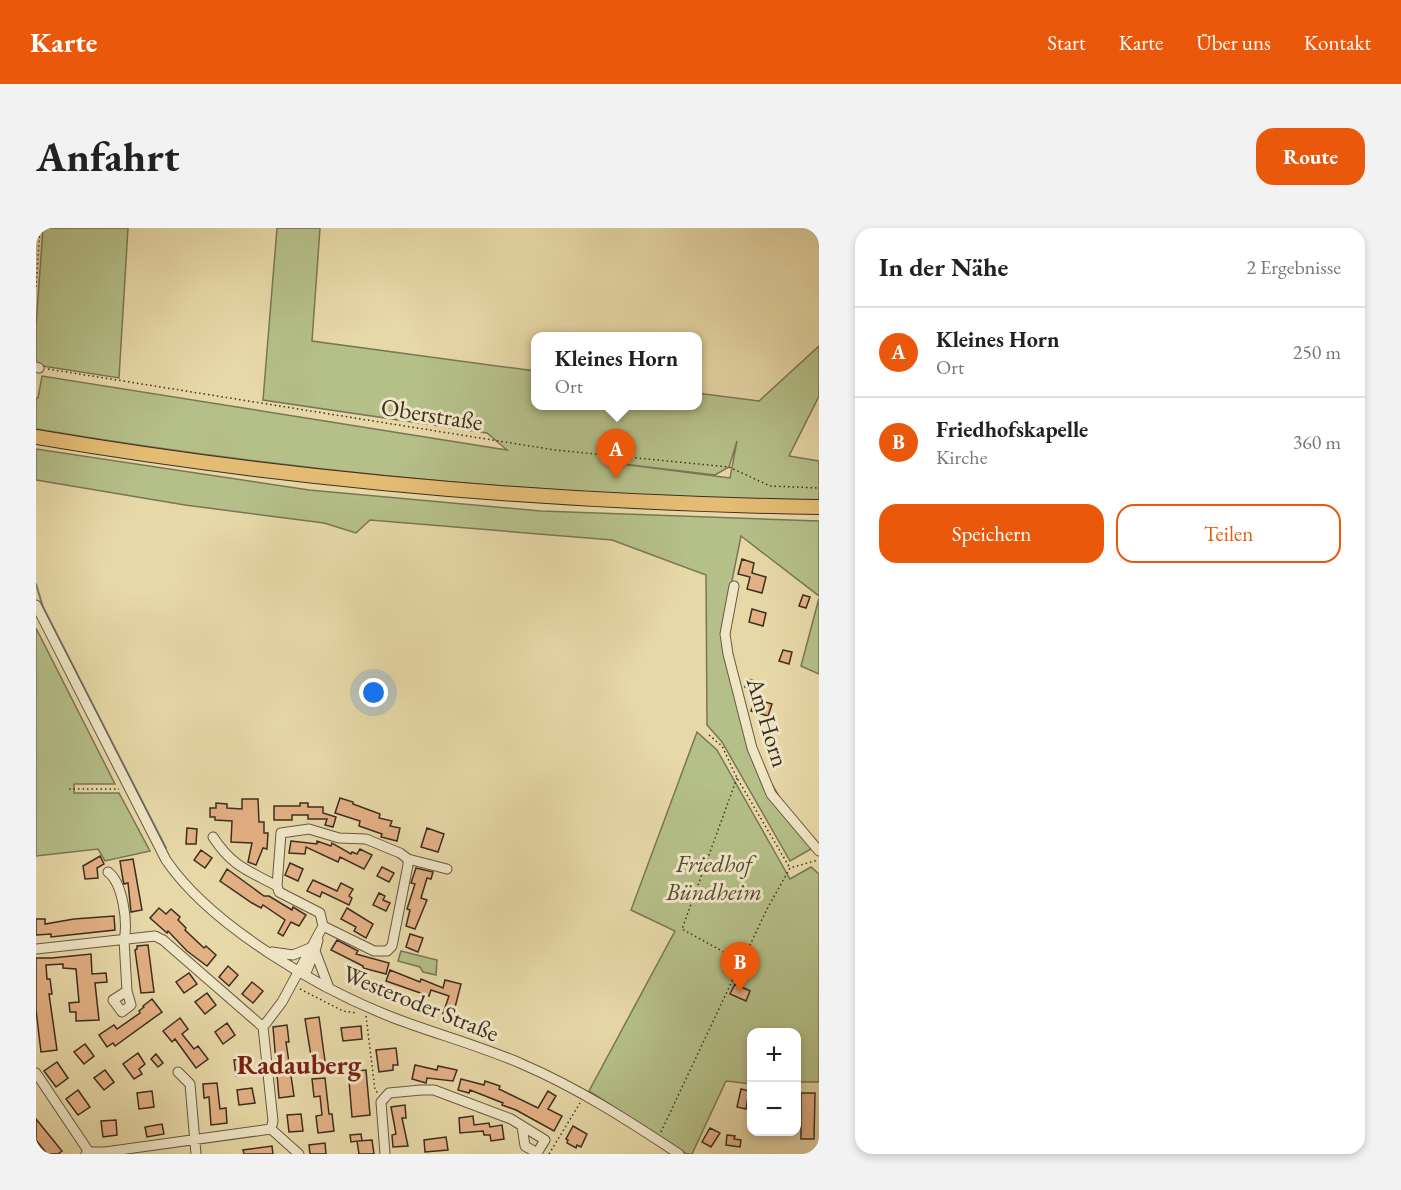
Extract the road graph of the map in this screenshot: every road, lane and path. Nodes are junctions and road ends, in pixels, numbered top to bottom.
1 (40, 228) edge
2 (36, 286) edge
3 (37, 367) edge
4 (36, 436) edge
5 (36, 446) edge
6 (819, 488) edge
7 (819, 507) edge
8 (713, 509) junction
9 (767, 511) junction
10 (819, 516) edge
11 (734, 586) dead end
12 (36, 605) edge
13 (709, 735) dead end
14 (737, 778) junction
15 (69, 789) dead end
16 (123, 789) dead end
17 (213, 837) dead end
18 (819, 851) edge
19 (408, 859) junction
20 (819, 859) edge
21 (790, 868) junction
22 (447, 869) dead end
23 (108, 872) dead end
24 (277, 886) junction
25 (323, 926) junction
26 (124, 940) junction
27 (36, 949) edge
28 (312, 950) junction
29 (269, 951) junction
30 (742, 962) junction
31 (302, 973) junction
32 (329, 988) junction
33 (300, 989) dead end
34 (127, 991) dead end
35 (358, 1013) dead end
36 (366, 1015) dead end
37 (263, 1027) junction
38 (178, 1072) dead end
39 (36, 1073) edge
40 (585, 1095) junction
41 (383, 1098) junction
42 (522, 1126) dead end
43 (271, 1130) junction
44 (195, 1139) junction
45 (657, 1140) junction
46 (87, 1153) edge
47 (196, 1154) edge
48 (299, 1154) edge
49 (385, 1154) edge
50 (549, 1154) edge
51 (679, 1154) edge

1 - 2 path
3 - 6 path, Oberstraße
4 - 8 highway
5 - 8 highway
7 - 9 highway
8 - 9 highway
9 - 10 highway
11 - 18 street, Am Horn
12 - 29 street, Westeroder Straße
13 - 14 path
14 - 21 path
14 - 30 path
15 - 16 path
17 - 24 street
19 - 22 street
19 - 24 street
19 - 25 street
20 - 21 path
21 - 30 path
23 - 26 street
24 - 25 street
25 - 28 street
26 - 27 street
26 - 34 street
26 - 37 street
28 - 29 street
28 - 31 street
28 - 32 street
29 - 31 street, Westeroder Straße
30 - 45 path
31 - 32 street, Westeroder Straße
31 - 37 street
32 - 40 street, Westeroder Straße
33 - 35 path
36 - 41 path
37 - 43 street
38 - 44 street
39 - 46 street
40 - 45 street, Westeroder Straße
40 - 50 path
41 - 42 street
41 - 49 street
43 - 44 street
43 - 48 street
44 - 46 street
44 - 47 street
45 - 51 street, Westeroder Straße

